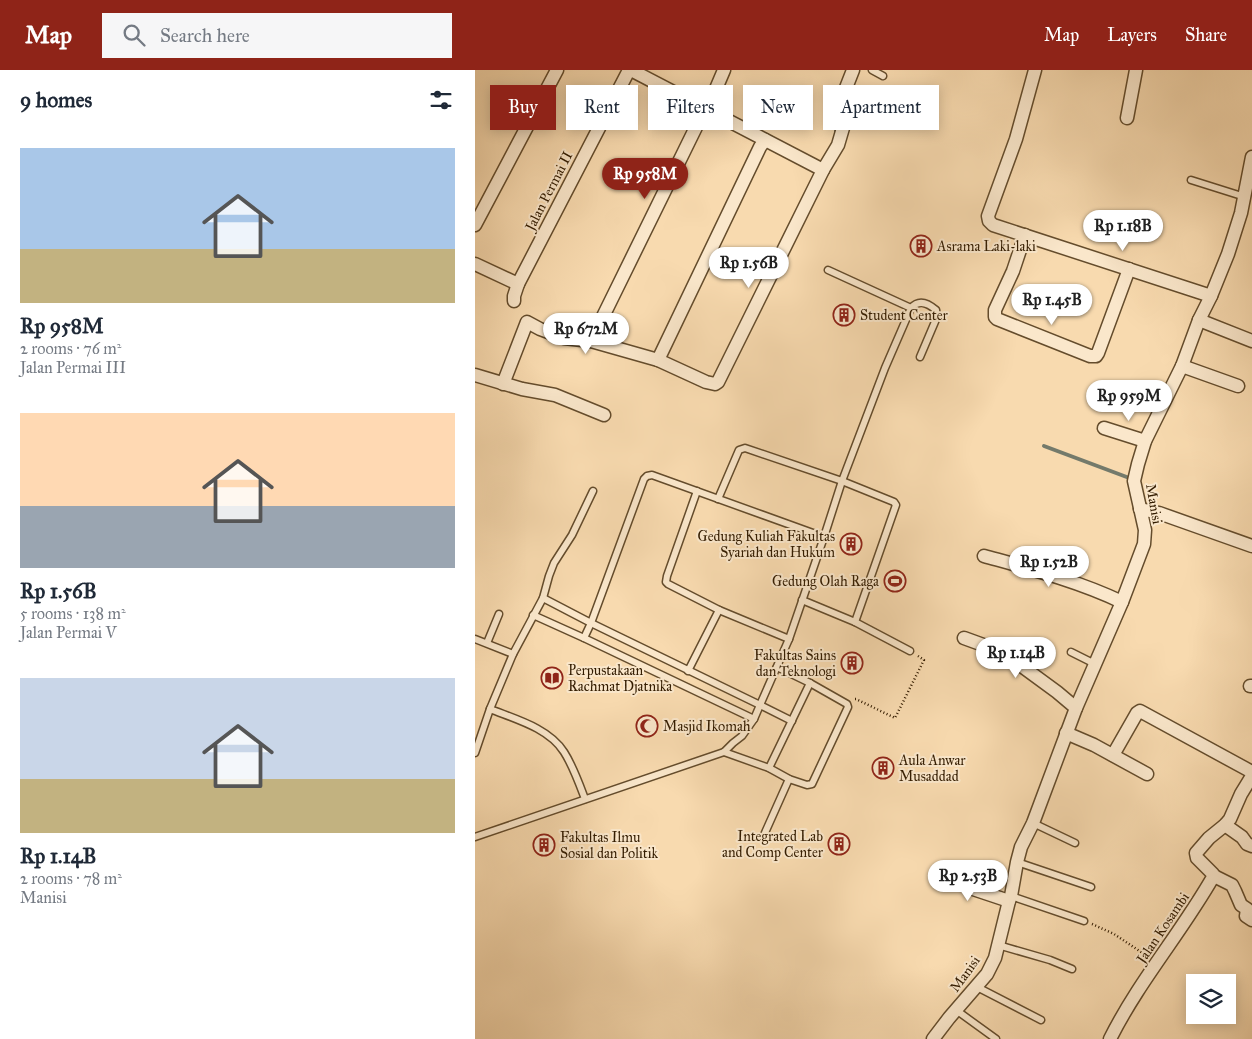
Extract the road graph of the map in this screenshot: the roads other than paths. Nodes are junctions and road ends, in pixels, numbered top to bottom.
1 (557, 70) edge
2 (630, 70) edge
3 (724, 70) edge
4 (853, 70) edge
5 (872, 70) edge
6 (1035, 70) edge
7 (1136, 70) edge
8 (883, 76) dead end
9 (659, 85) edge
10 (718, 85) edge
11 (1127, 118) dead end
12 (733, 123) edge
13 (695, 130) edge
14 (765, 140) junction
15 (1252, 157) edge
16 (823, 170) junction
17 (1191, 180) dead end
18 (1245, 197) junction
19 (1247, 214) edge
20 (475, 225) edge
21 (1025, 235) junction
22 (475, 264) edge
23 (1129, 269) junction
24 (828, 270) dead end
25 (518, 284) junction
26 (1211, 296) junction
27 (514, 301) dead end
28 (911, 308) junction
29 (1199, 320) junction
30 (591, 341) junction
31 (1252, 341) edge
32 (920, 357) dead end
33 (658, 360) junction
34 (1182, 366) junction
35 (475, 376) edge
36 (503, 384) junction
37 (1238, 386) dead end
38 (604, 416) dead end
39 (1104, 428) dead end
40 (1145, 441) junction
41 (842, 481) junction
42 (593, 491) dead end
43 (697, 491) junction
44 (718, 499) junction
45 (1140, 509) junction
46 (824, 536) junction
47 (1252, 546) edge
48 (984, 556) dead end
49 (543, 598) junction
50 (802, 600) junction
51 (1122, 602) junction
52 (719, 610) junction
53 (499, 614) dead end
54 (533, 615) junction
55 (855, 622) junction
56 (591, 623) junction
57 (584, 638) junction
58 (964, 638) dead end
59 (789, 639) junction
60 (475, 640) edge
61 (487, 643) junction
62 (909, 651) road end
63 (1071, 652) dead end
64 (513, 654) junction
65 (1095, 664) junction
66 (777, 667) junction
67 (688, 671) junction
68 (810, 684) junction
69 (760, 705) junction
70 (1076, 708) junction
71 (490, 709) junction
72 (754, 719) junction
73 (792, 721) junction
74 (1066, 733) junction
75 (724, 752) junction
76 (475, 753) edge
77 (1113, 755) junction
78 (769, 768) junction
79 (1147, 774) dead end
80 (1252, 774) edge
81 (789, 778) junction
82 (585, 799) junction
83 (1033, 823) junction
84 (1225, 825) junction
85 (764, 835) dead end
86 (475, 837) edge
87 (1075, 843) dead end
88 (1252, 846) edge
89 (1017, 862) junction
90 (941, 870) dead end
91 (1214, 876) junction
92 (1091, 888) dead end
93 (1010, 898) junction
94 (1252, 920) edge
95 (1084, 921) road end
96 (998, 945) junction
97 (1072, 969) dead end
98 (977, 987) junction
99 (956, 1010) junction
100 (1041, 1020) dead end
101 (933, 1039) edge
102 (996, 1039) edge
103 (1111, 1039) edge

1 - 20 street
2 - 9 street
2 - 25 street, Jalan Permai II
3 - 10 street
4 - 16 street
5 - 8 lane
6 - 21 street
7 - 11 street
12 - 14 street
13 - 30 street
14 - 16 street
14 - 33 street
15 - 18 street, Manisi
16 - 33 street
17 - 18 lane
18 - 19 street, Manisi
19 - 26 street, Manisi
21 - 23 street
21 - 23 street
22 - 25 street
23 - 26 street
24 - 28 lane
25 - 27 street, Jalan Permai II
26 - 29 street, Manisi
28 - 32 lane
28 - 41 lane
29 - 31 street
29 - 34 street, Manisi
30 - 33 street
30 - 36 street
34 - 37 street
34 - 40 street, Manisi
35 - 36 street
36 - 38 street
39 - 40 street
40 - 45 street, Manisi
41 - 44 lane
41 - 46 lane
41 - 55 lane
42 - 49 lane
43 - 44 lane
43 - 52 lane
43 - 56 lane
44 - 46 lane
45 - 47 street
45 - 51 street, Manisi
46 - 50 lane
48 - 51 street
49 - 54 lane
49 - 56 lane
50 - 55 lane
50 - 59 lane
51 - 65 street, Manisi
52 - 59 lane
52 - 67 lane
53 - 61 lane
54 - 57 lane
54 - 64 lane
55 - 62 lane
56 - 57 lane
56 - 67 lane
57 - 72 lane
58 - 70 street
59 - 66 lane
60 - 61 lane
61 - 64 lane
63 - 65 lane
64 - 71 lane
65 - 70 street, Manisi
66 - 68 lane
66 - 69 lane
67 - 69 lane
68 - 73 lane
68 - 81 lane
69 - 72 lane
69 - 73 lane
70 - 74 street, Manisi
71 - 76 lane
71 - 82 lane
72 - 75 lane
73 - 78 lane
74 - 77 street
74 - 83 street, Manisi
75 - 78 lane
75 - 82 lane
77 - 79 street
77 - 80 street
78 - 81 lane
80 - 84 street
81 - 85 lane
82 - 86 lane
83 - 87 lane
83 - 89 street, Manisi
84 - 88 street
84 - 91 street
89 - 92 lane
89 - 93 street, Manisi
90 - 93 street
91 - 94 street
91 - 103 street, Jalan Kosambi
93 - 95 lane
93 - 96 street, Manisi
96 - 97 lane
96 - 98 street, Manisi
98 - 99 street, Manisi
98 - 100 lane
99 - 101 street, Manisi
99 - 102 lane

